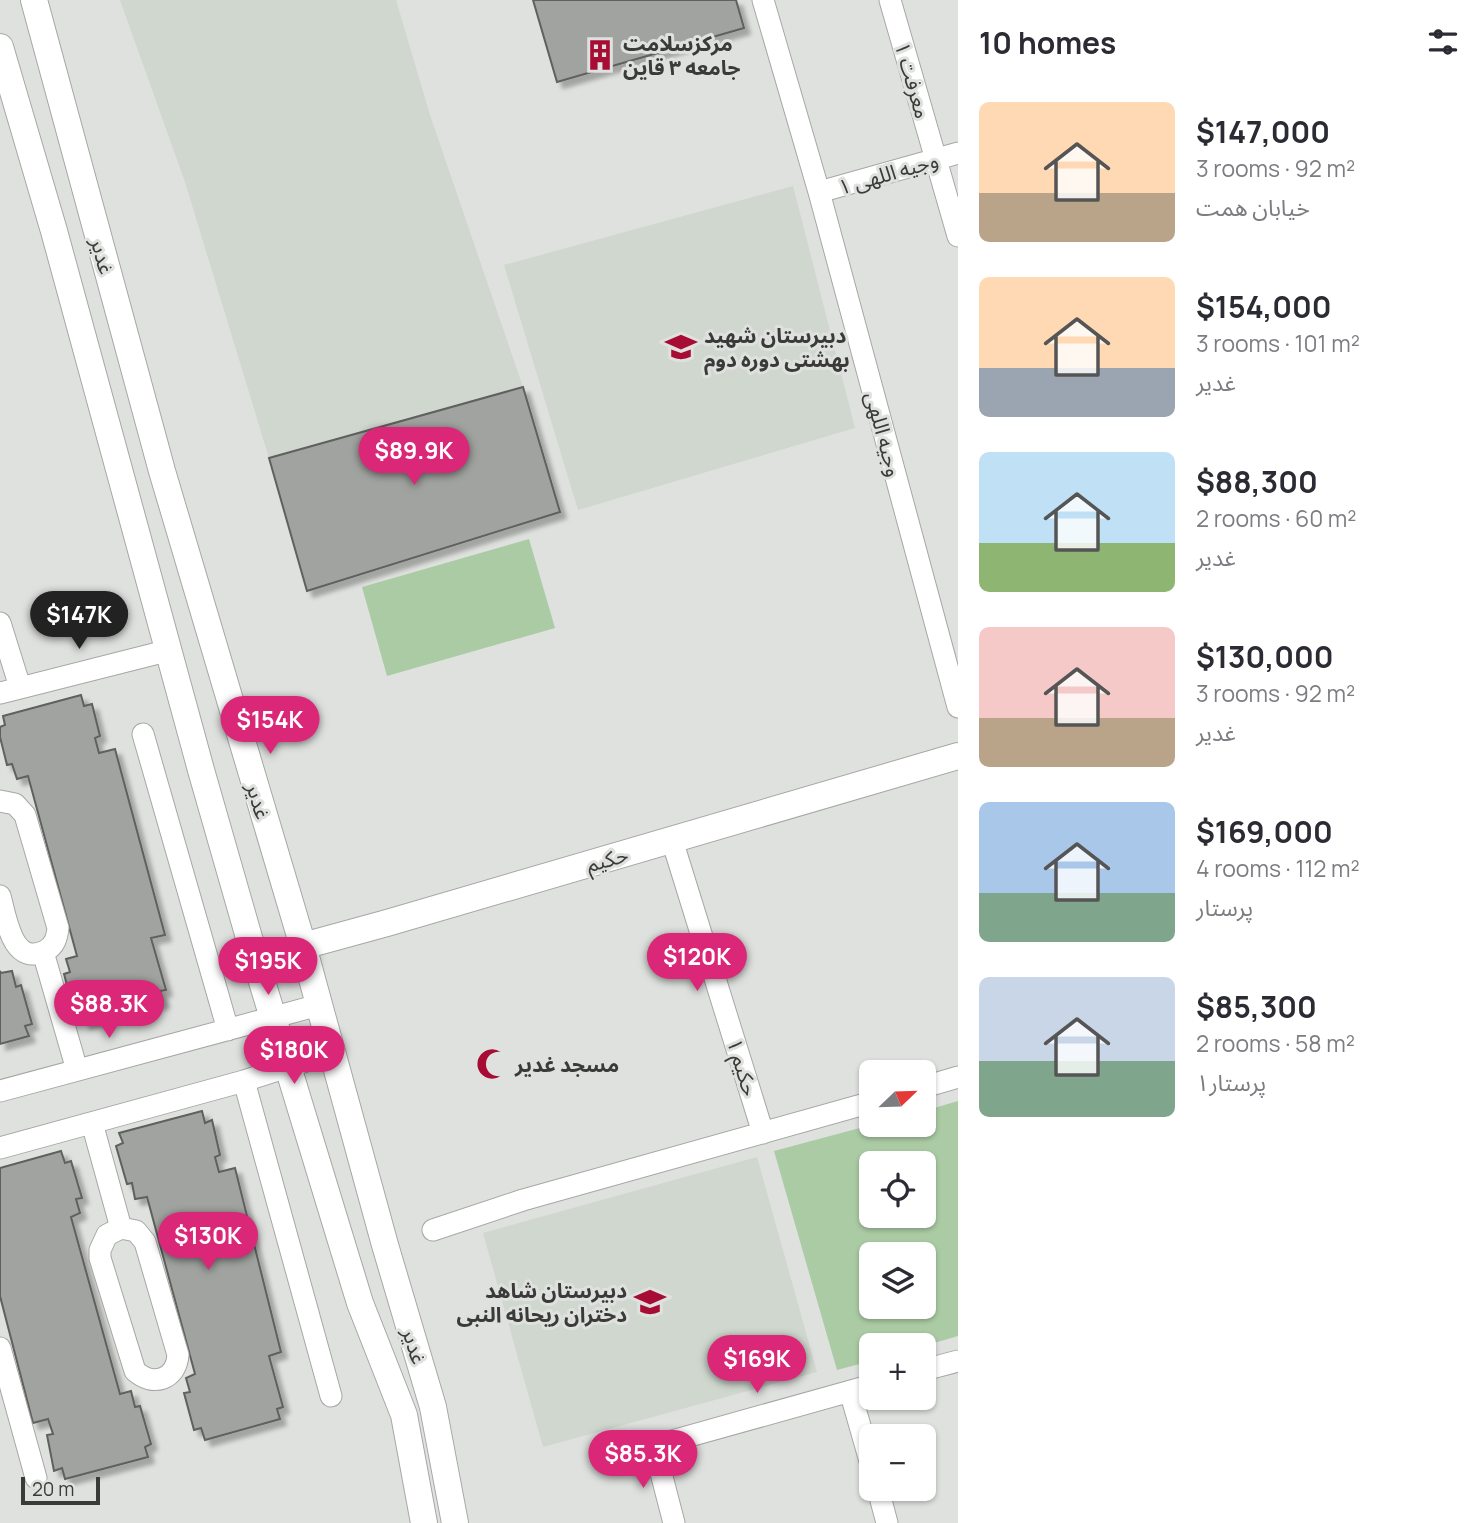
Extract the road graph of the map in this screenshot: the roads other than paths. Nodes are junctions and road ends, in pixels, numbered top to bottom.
1 (34, 0) edge
2 (764, 0) edge
3 (890, 0) edge
4 (0, 47) edge
5 (958, 153) edge
6 (936, 159) junction
7 (819, 192) junction
8 (958, 236) edge
9 (0, 623) edge
10 (170, 650) junction
11 (10, 690) edge
12 (958, 707) edge
13 (143, 734) dead end
14 (958, 756) edge
15 (0, 801) edge
16 (672, 840) junction
17 (0, 896) edge
18 (303, 946) junction
19 (43, 952) junction
20 (256, 962) junction
21 (318, 1005) junction
22 (275, 1017) junction
23 (229, 1030) junction
24 (331, 1053) junction
25 (288, 1066) junction
26 (77, 1070) junction
27 (958, 1077) edge
28 (244, 1081) junction
29 (936, 1083) edge
30 (0, 1091) edge
31 (859, 1106) edge
32 (92, 1123) junction
33 (764, 1133) junction
34 (0, 1148) edge
35 (121, 1228) junction
36 (433, 1230) dead end
37 (0, 1348) edge
38 (958, 1360) edge
39 (936, 1366) edge
40 (859, 1389) edge
41 (850, 1391) junction
42 (331, 1396) dead end
43 (859, 1424) edge
44 (36, 1478) dead end
45 (881, 1501) edge
46 (424, 1523) edge
47 (455, 1523) edge
48 (674, 1523) edge
49 (887, 1523) edge

1 - 18 street, غدیر
2 - 7 street, وجیه اللهی
3 - 6 street, معرفت ۱
4 - 10 street, غدیر
5 - 6 street, وجیه اللهی ۱
6 - 7 street, وجیه اللهی ۱
6 - 8 street, معرفت ۱
7 - 12 street, وجیه اللهی
9 - 11 street
10 - 11 street
10 - 20 street, غدیر
13 - 23 street
14 - 16 street, حکیم
15 - 19 street
16 - 18 street, حکیم
16 - 33 street, حکیم ۱
17 - 19 street
18 - 20 street, حکیم
18 - 21 street, غدیر
19 - 26 street
20 - 22 street, غدیر
21 - 22 street
21 - 24 street, غدیر
22 - 23 street
22 - 25 street, غدیر
23 - 26 street
24 - 25 street
24 - 47 street, غدیر
25 - 28 street
25 - 46 street, غدیر
26 - 30 street
27 - 29 street
28 - 32 street
28 - 42 street
31 - 33 street
32 - 34 street
32 - 35 street
33 - 36 street
35 - 35 street
37 - 44 street
38 - 39 street
40 - 41 street
41 - 43 street
41 - 48 street
45 - 49 street

